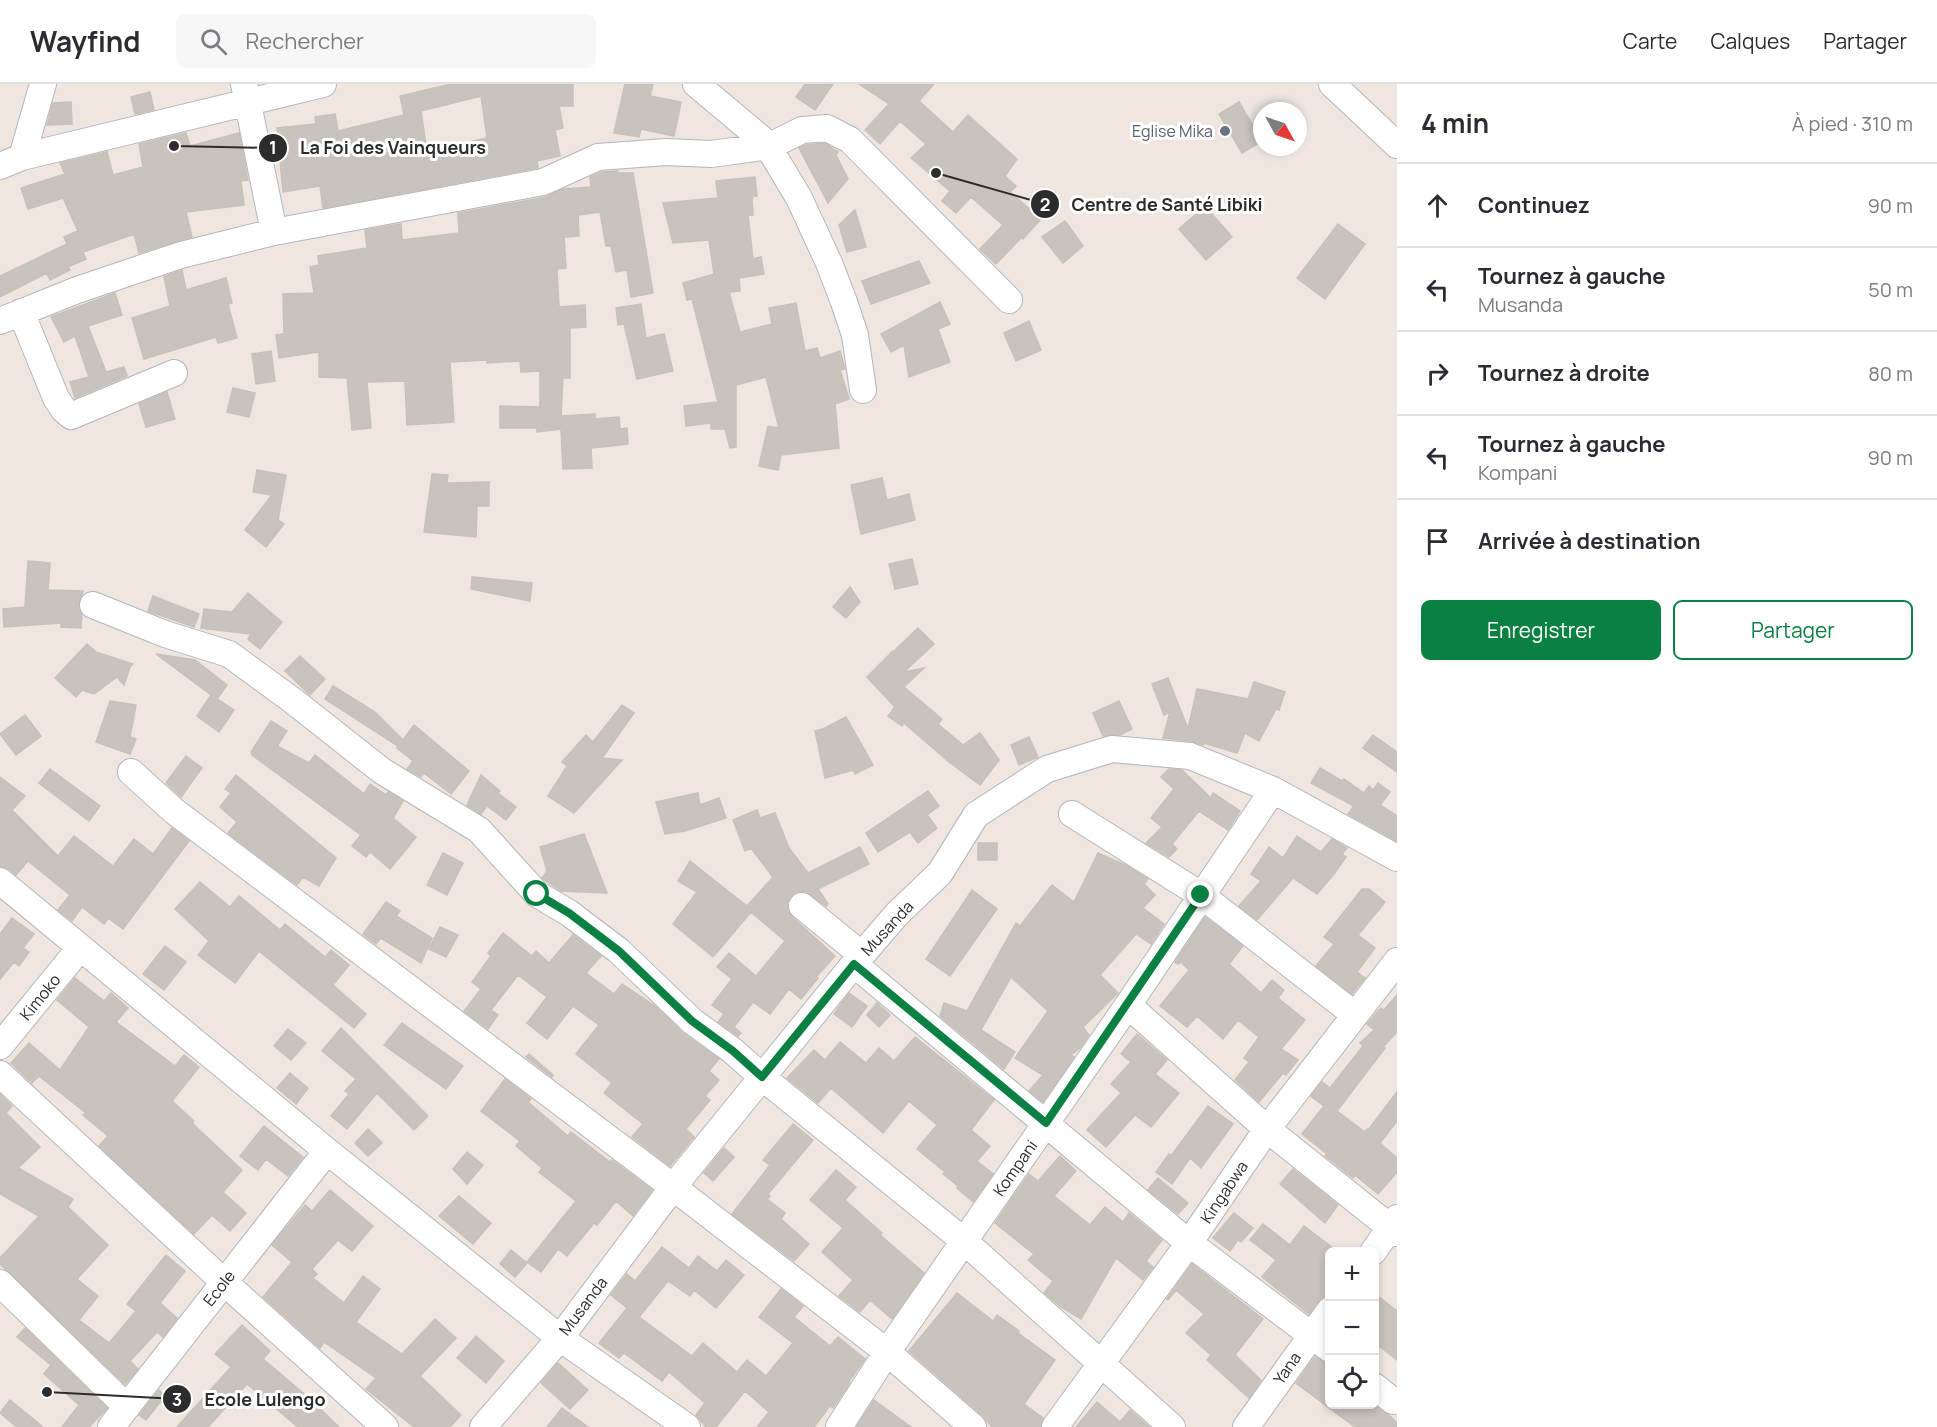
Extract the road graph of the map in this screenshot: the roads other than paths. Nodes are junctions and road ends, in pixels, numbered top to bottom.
1 (43, 84) edge
2 (323, 84) edge
3 (696, 84) edge
4 (1332, 84) edge
5 (247, 93) edge
6 (1397, 145) edge
7 (770, 146) junction
8 (11, 162) edge
9 (274, 232) junction
10 (1009, 300) dead end
11 (11, 316) edge
12 (174, 373) dead end
13 (863, 390) dead end
14 (93, 605) dead end
15 (131, 772) dead end
16 (1273, 790) junction
17 (1072, 814) dead end
18 (1397, 858) edge
19 (0, 881) edge
20 (1201, 895) junction
21 (802, 906) dead end
22 (80, 948) junction
23 (858, 959) junction
24 (1397, 961) edge
25 (1128, 1005) junction
26 (1354, 1014) junction
27 (0, 1046) edge
28 (0, 1074) edge
29 (762, 1077) junction
30 (1046, 1123) junction
31 (1267, 1129) junction
32 (327, 1151) junction
33 (673, 1187) junction
34 (1395, 1226) edge
35 (964, 1241) junction
36 (1190, 1243) junction
37 (1377, 1247) edge
38 (224, 1282) junction
39 (0, 1283) edge
40 (1325, 1324) edge
41 (560, 1338) junction
42 (1320, 1342) edge
43 (887, 1352) junction
44 (1102, 1365) junction
45 (127, 1407) junction
46 (111, 1427) edge
47 (386, 1427) edge
48 (483, 1427) edge
49 (687, 1427) edge
50 (838, 1427) edge
51 (973, 1427) edge
52 (1055, 1427) edge
53 (1172, 1427) edge
54 (1246, 1427) edge

1 - 8 street
2 - 5 street
3 - 7 street
4 - 6 street
5 - 8 street
5 - 9 street
7 - 9 street
7 - 10 street
7 - 13 street
9 - 11 street
11 - 12 street
14 - 29 street
15 - 33 street
16 - 18 street, Musanda
16 - 20 street, Kompani
16 - 23 street, Musanda
17 - 20 street
19 - 22 street
20 - 25 street, Kompani
20 - 26 street
21 - 23 street
22 - 27 street, Kimoko
22 - 32 street
23 - 29 street, Musanda
23 - 30 street
24 - 26 street, Kingabwa
25 - 30 street, Kompani
25 - 31 street
26 - 31 street, Kingabwa
28 - 38 street
29 - 33 street, Musanda
29 - 35 street
30 - 35 street, Kompani
30 - 36 street
31 - 34 street
31 - 36 street, Kingabwa
32 - 38 street, Ecole
32 - 41 street
33 - 41 street, Musanda
33 - 43 street
34 - 37 street
35 - 43 street, Kompani
35 - 44 street
36 - 42 street
36 - 44 street, Kingabwa
38 - 45 street, Ecole
38 - 47 street
39 - 45 street
40 - 42 street, Yana
41 - 48 street, Musanda
41 - 49 street
42 - 54 street, Yana
43 - 50 street, Kompani
43 - 51 street
44 - 52 street, Kingabwa
44 - 53 street
45 - 46 street, Ecole

